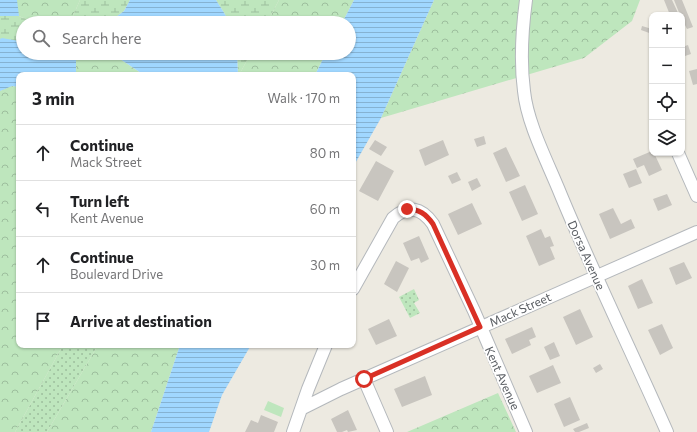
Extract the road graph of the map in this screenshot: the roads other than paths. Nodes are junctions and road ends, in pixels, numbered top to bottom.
1 (526, 0) edge
2 (679, 156) edge
3 (697, 196) edge
4 (697, 232) edge
5 (595, 276) junction
6 (356, 284) edge
7 (480, 327) junction
8 (325, 348) edge
9 (364, 379) junction
10 (301, 409) junction
11 (293, 432) edge
12 (387, 432) edge
13 (526, 432) edge
14 (667, 432) edge

1 - 5 street, Dorsa Avenue
2 - 3 street
4 - 5 street, Mack Street
5 - 7 street, Mack Street
5 - 14 street, Dorsa Avenue
6 - 7 street, Kent Avenue
7 - 9 street, Mack Street
7 - 13 street, Kent Avenue
8 - 10 street
9 - 10 street, Mack Street
9 - 12 street
10 - 11 street

